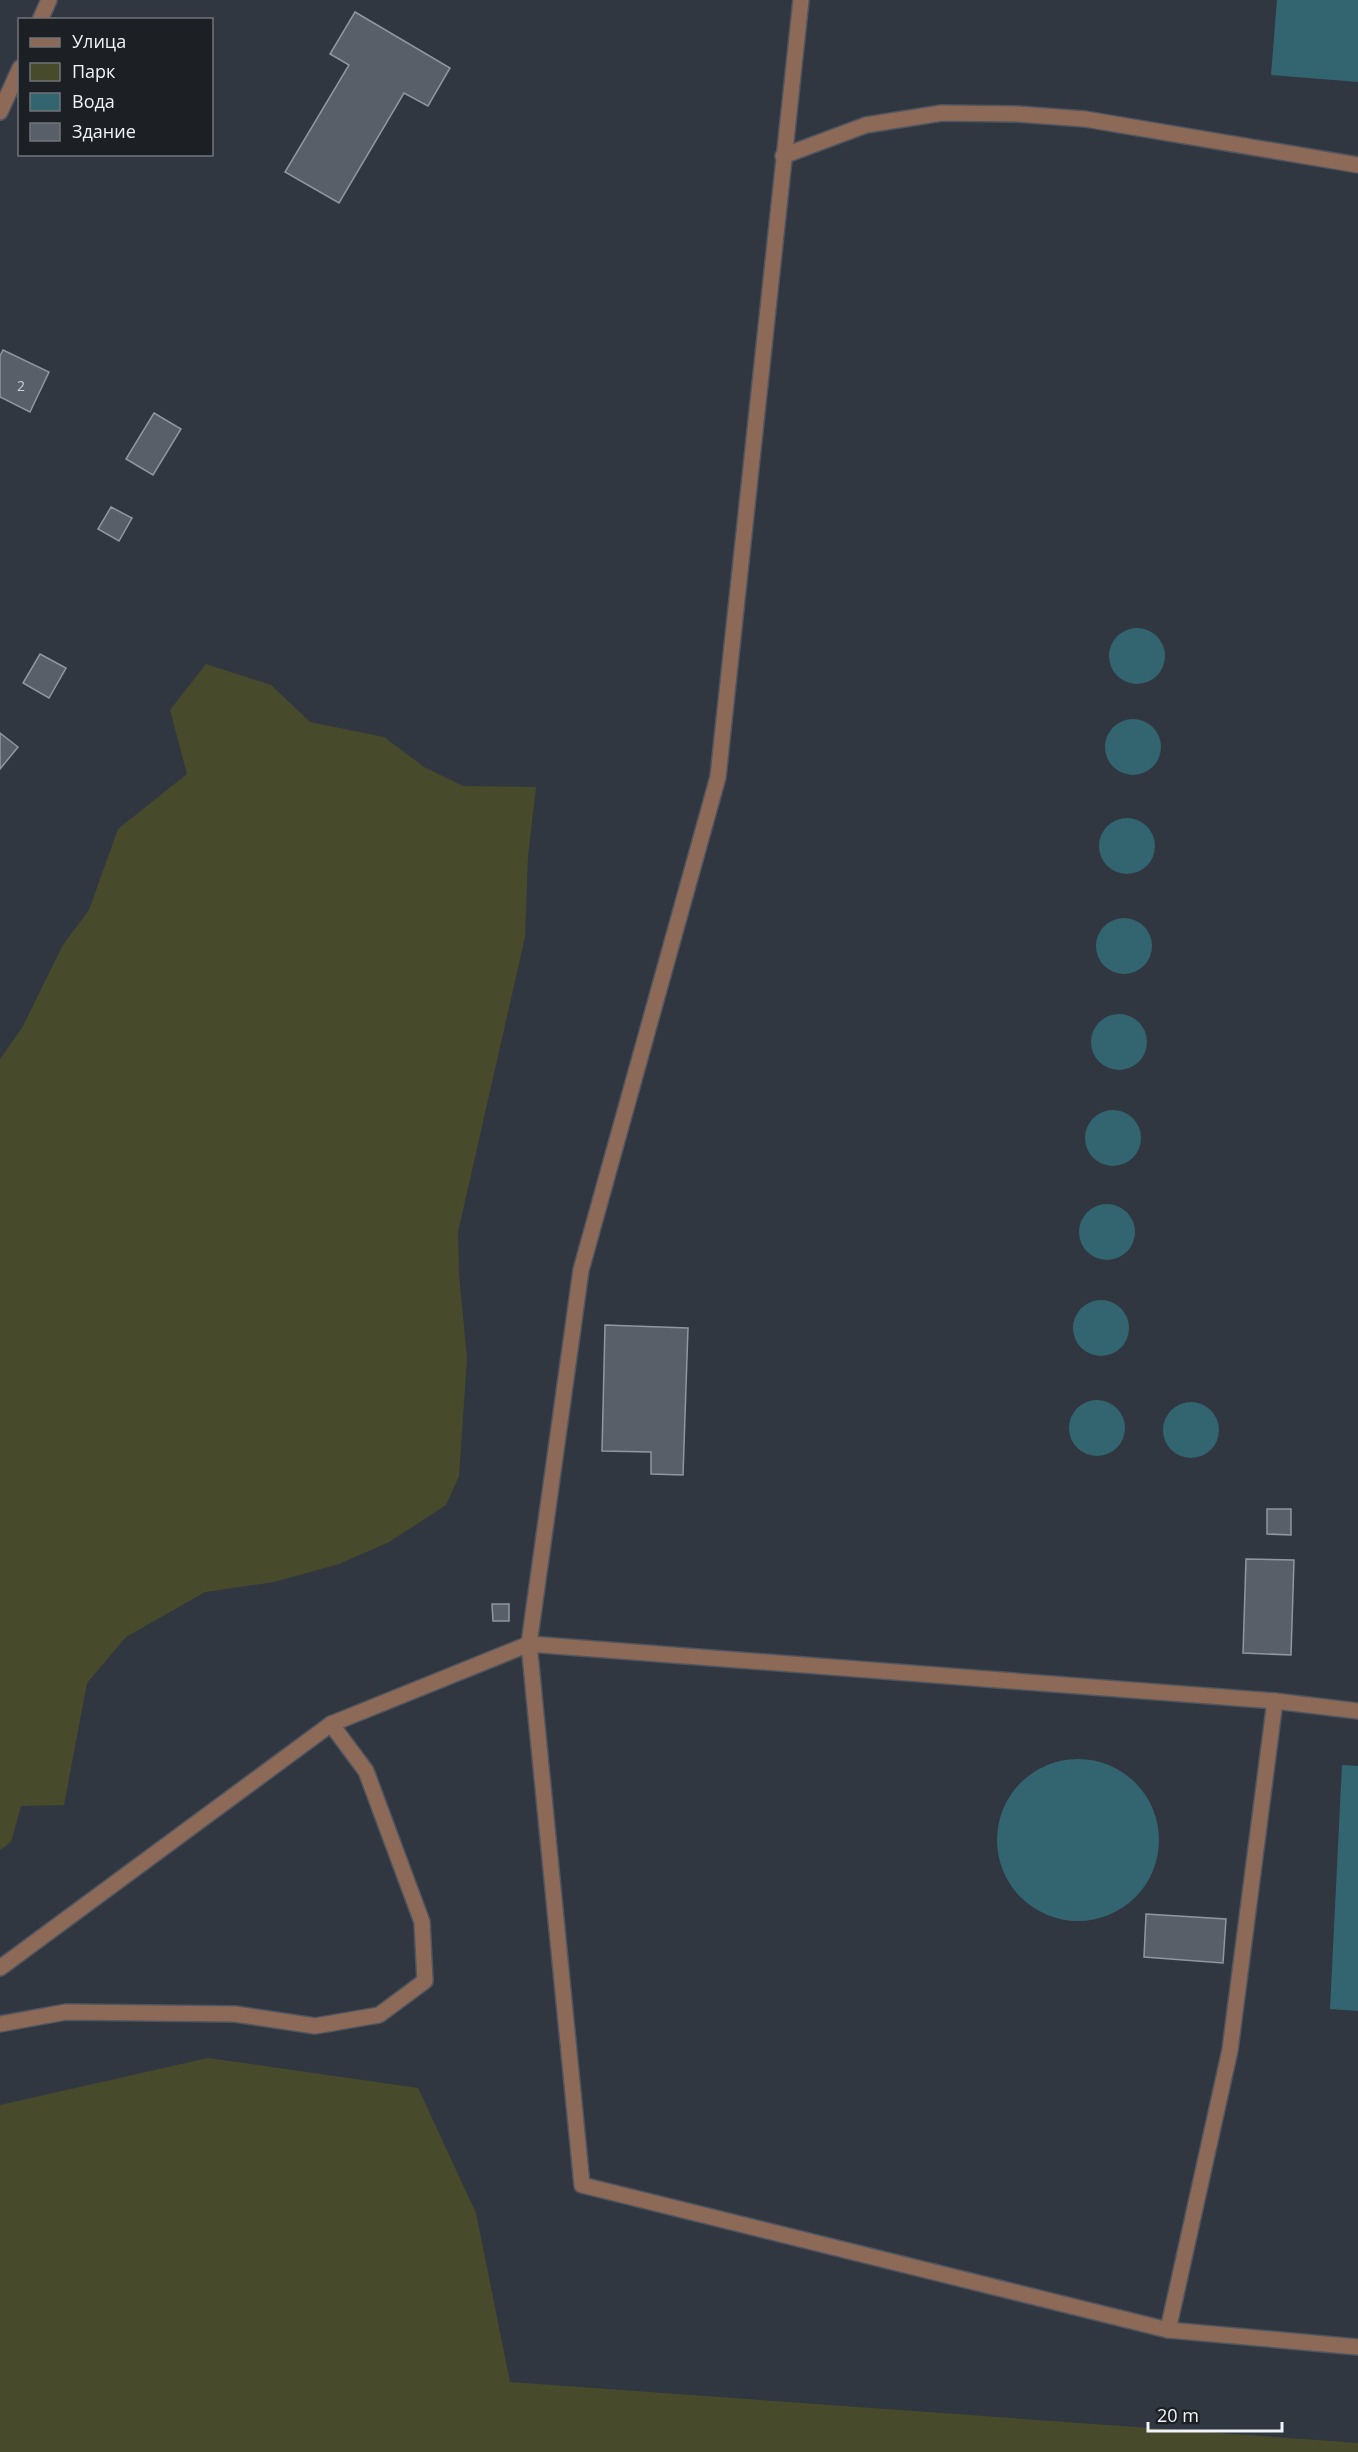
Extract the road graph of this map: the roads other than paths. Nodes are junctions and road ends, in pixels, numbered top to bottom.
1 (49, 0) edge
2 (801, 0) edge
3 (41, 18) edge
4 (18, 72) edge
5 (0, 112) edge
6 (783, 156) junction
7 (1358, 165) edge
8 (529, 1644) junction
9 (1275, 1701) junction
10 (1358, 1711) edge
11 (331, 1724) junction
12 (0, 1968) edge
13 (0, 2024) edge
14 (1168, 2330) junction
15 (1358, 2347) edge

1 - 3 street
2 - 6 street
4 - 5 street
6 - 7 street
6 - 8 street
8 - 9 street
8 - 11 street
8 - 14 street
9 - 10 street
9 - 14 street
11 - 12 street
11 - 13 street
14 - 15 street

